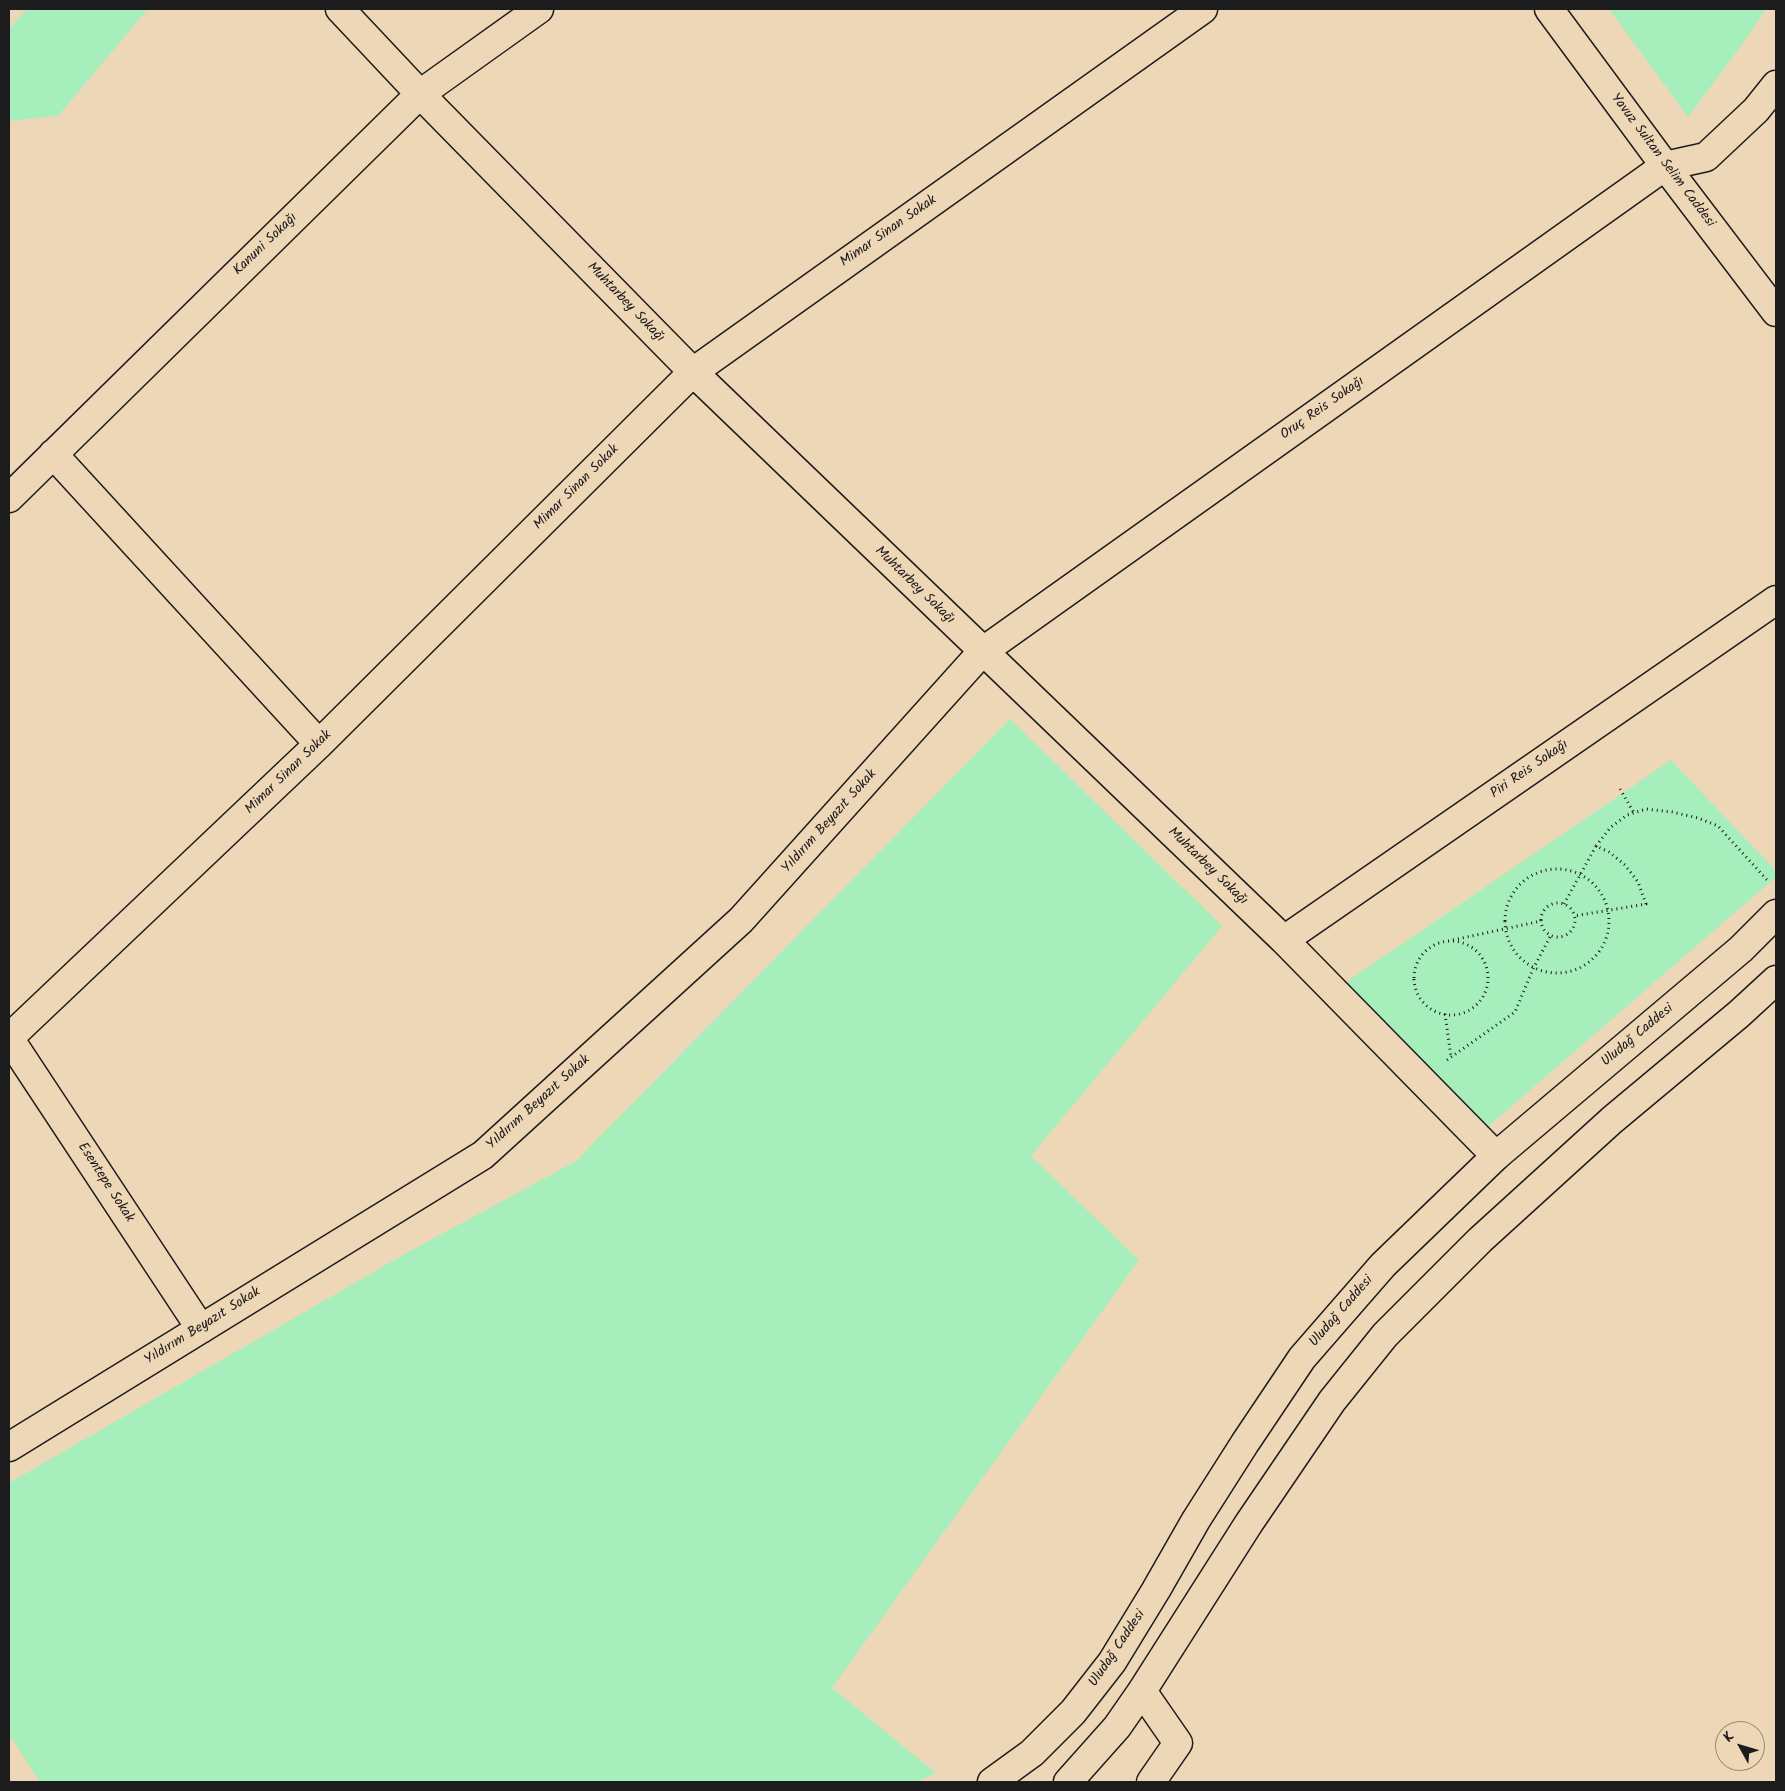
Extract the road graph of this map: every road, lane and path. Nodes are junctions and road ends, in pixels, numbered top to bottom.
1 (340, 9) edge
2 (539, 9) edge
3 (1204, 9) edge
4 (1549, 9) edge
5 (1776, 85) edge
6 (420, 94) junction
7 (1665, 166) junction
8 (1776, 312) edge
9 (693, 372) junction
10 (54, 454) junction
11 (9, 498) edge
12 (1776, 600) edge
13 (982, 652) junction
14 (319, 744) junction
15 (1620, 790) dead end
16 (1634, 813) junction
17 (1596, 846) junction
18 (1579, 874) junction
19 (1768, 881) dead end
20 (1564, 904) junction
21 (1607, 910) junction
22 (1776, 914) edge
23 (1574, 916) junction
24 (1541, 921) junction
25 (1504, 928) junction
26 (1551, 935) junction
27 (1284, 940) junction
28 (1450, 941) junction
29 (1533, 969) junction
30 (1776, 980) edge
31 (1445, 1014) junction
32 (9, 1038) edge
33 (1451, 1057) junction
34 (1420, 1079) junction
35 (1496, 1156) junction
36 (201, 1329) junction
37 (9, 1447) edge
38 (1142, 1691) junction
39 (992, 1782) edge
40 (1068, 1782) edge
41 (1151, 1782) edge

1 - 6 street, Muhtarbey Sokağı
2 - 6 street, Kanuni Sokağı
3 - 9 street, Mimar Sinan Sokak
4 - 7 street, Yavuz Sultan Selim Caddesi
5 - 7 street
6 - 9 street, Muhtarbey Sokağı
6 - 10 street, Kanuni Sokağı
7 - 8 street, Yavuz Sultan Selim Caddesi
7 - 13 street, Oruç Reis Sokağı
9 - 13 street, Muhtarbey Sokağı
9 - 14 street, Mimar Sinan Sokak
10 - 11 street, Kanuni Sokağı
10 - 14 street
12 - 27 street, Piri Reis Sokağı
13 - 27 street, Muhtarbey Sokağı
13 - 36 street, Yıldırım Beyazıt Sokak
14 - 32 street, Mimar Sinan Sokak
15 - 16 path
16 - 17 path
16 - 19 path
17 - 18 path
17 - 21 path
18 - 20 path
18 - 21 path
18 - 25 path
20 - 23 path
20 - 24 path
21 - 23 path
21 - 29 path
22 - 35 street, Uludağ Caddesi
23 - 26 path
24 - 25 path
24 - 26 path
25 - 28 path
25 - 29 path
26 - 29 path
27 - 34 street, Muhtarbey Sokağı
28 - 31 path
28 - 31 path
29 - 33 path
30 - 38 street
31 - 33 path
32 - 36 street, Esentepe Sokak
33 - 34 path
34 - 35 street, Muhtarbey Sokağı
35 - 39 street, Uludağ Caddesi
36 - 37 street, Yıldırım Beyazıt Sokak
38 - 40 street
38 - 41 street

